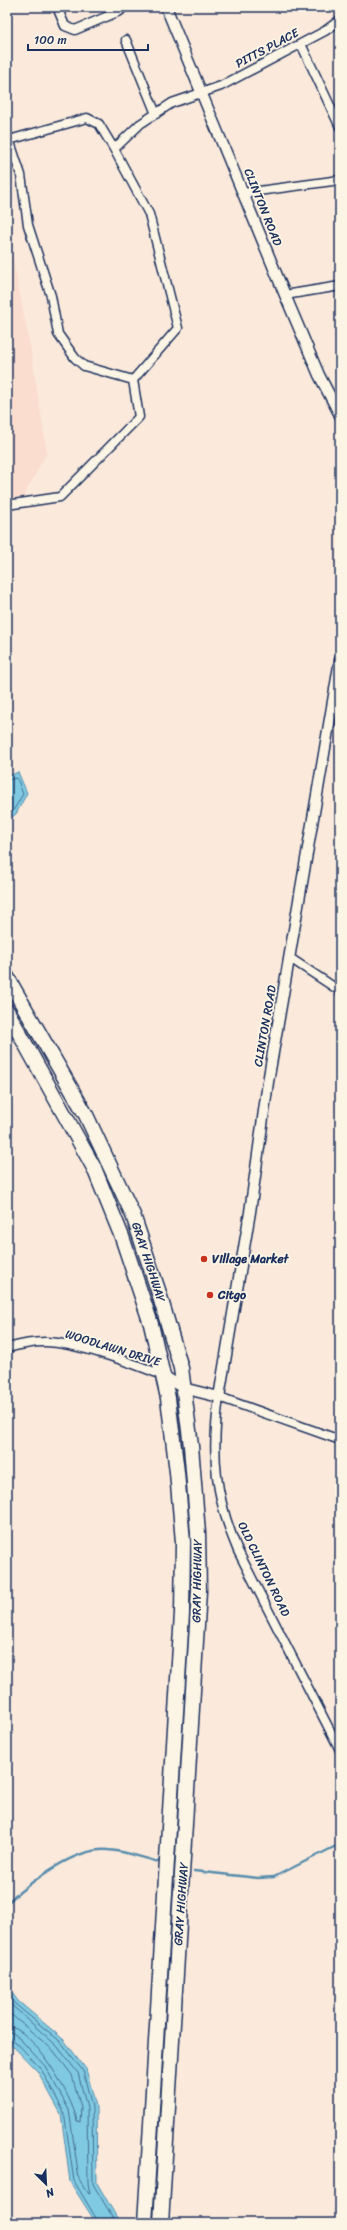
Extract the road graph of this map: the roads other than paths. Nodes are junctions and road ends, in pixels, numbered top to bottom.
1 (57, 7) edge
2 (124, 7) edge
3 (166, 7) edge
4 (340, 20) edge
5 (126, 40) dead end
6 (301, 44) junction
7 (202, 93) junction
8 (156, 114) junction
9 (340, 128) edge
10 (8, 137) edge
11 (114, 149) junction
12 (340, 180) edge
13 (243, 192) junction
14 (340, 286) edge
15 (285, 295) junction
16 (133, 380) junction
17 (340, 415) edge
18 (7, 505) edge
19 (340, 660) edge
20 (290, 958) junction
21 (7, 977) edge
22 (340, 991) edge
23 (7, 1011) edge
24 (7, 1348) edge
25 (164, 1376) junction
26 (183, 1388) junction
27 (219, 1397) junction
28 (340, 1440) edge
29 (340, 1750) edge
30 (145, 2222) edge
31 (161, 2223) edge

1 - 2 street
3 - 7 street, CLINTON ROAD
4 - 6 street, PITTS PLACE
5 - 8 street
6 - 7 street, PITTS PLACE
6 - 9 street
7 - 8 street, PITTS PLACE
7 - 13 street, CLINTON ROAD
8 - 11 street, PITTS PLACE
10 - 11 street
10 - 16 street
11 - 16 street
12 - 13 street
13 - 15 street, CLINTON ROAD
14 - 15 street
15 - 17 street, CLINTON ROAD
16 - 18 street
19 - 20 street, CLINTON ROAD
20 - 22 street
20 - 27 street, CLINTON ROAD
21 - 26 highway, GRAY HIGHWAY
23 - 25 highway, GRAY HIGHWAY
24 - 25 street, WOODLAWN DRIVE
25 - 26 street
25 - 30 highway, GRAY HIGHWAY
26 - 27 street
26 - 31 highway, GRAY HIGHWAY
27 - 28 street
27 - 29 street, OLD CLINTON ROAD

